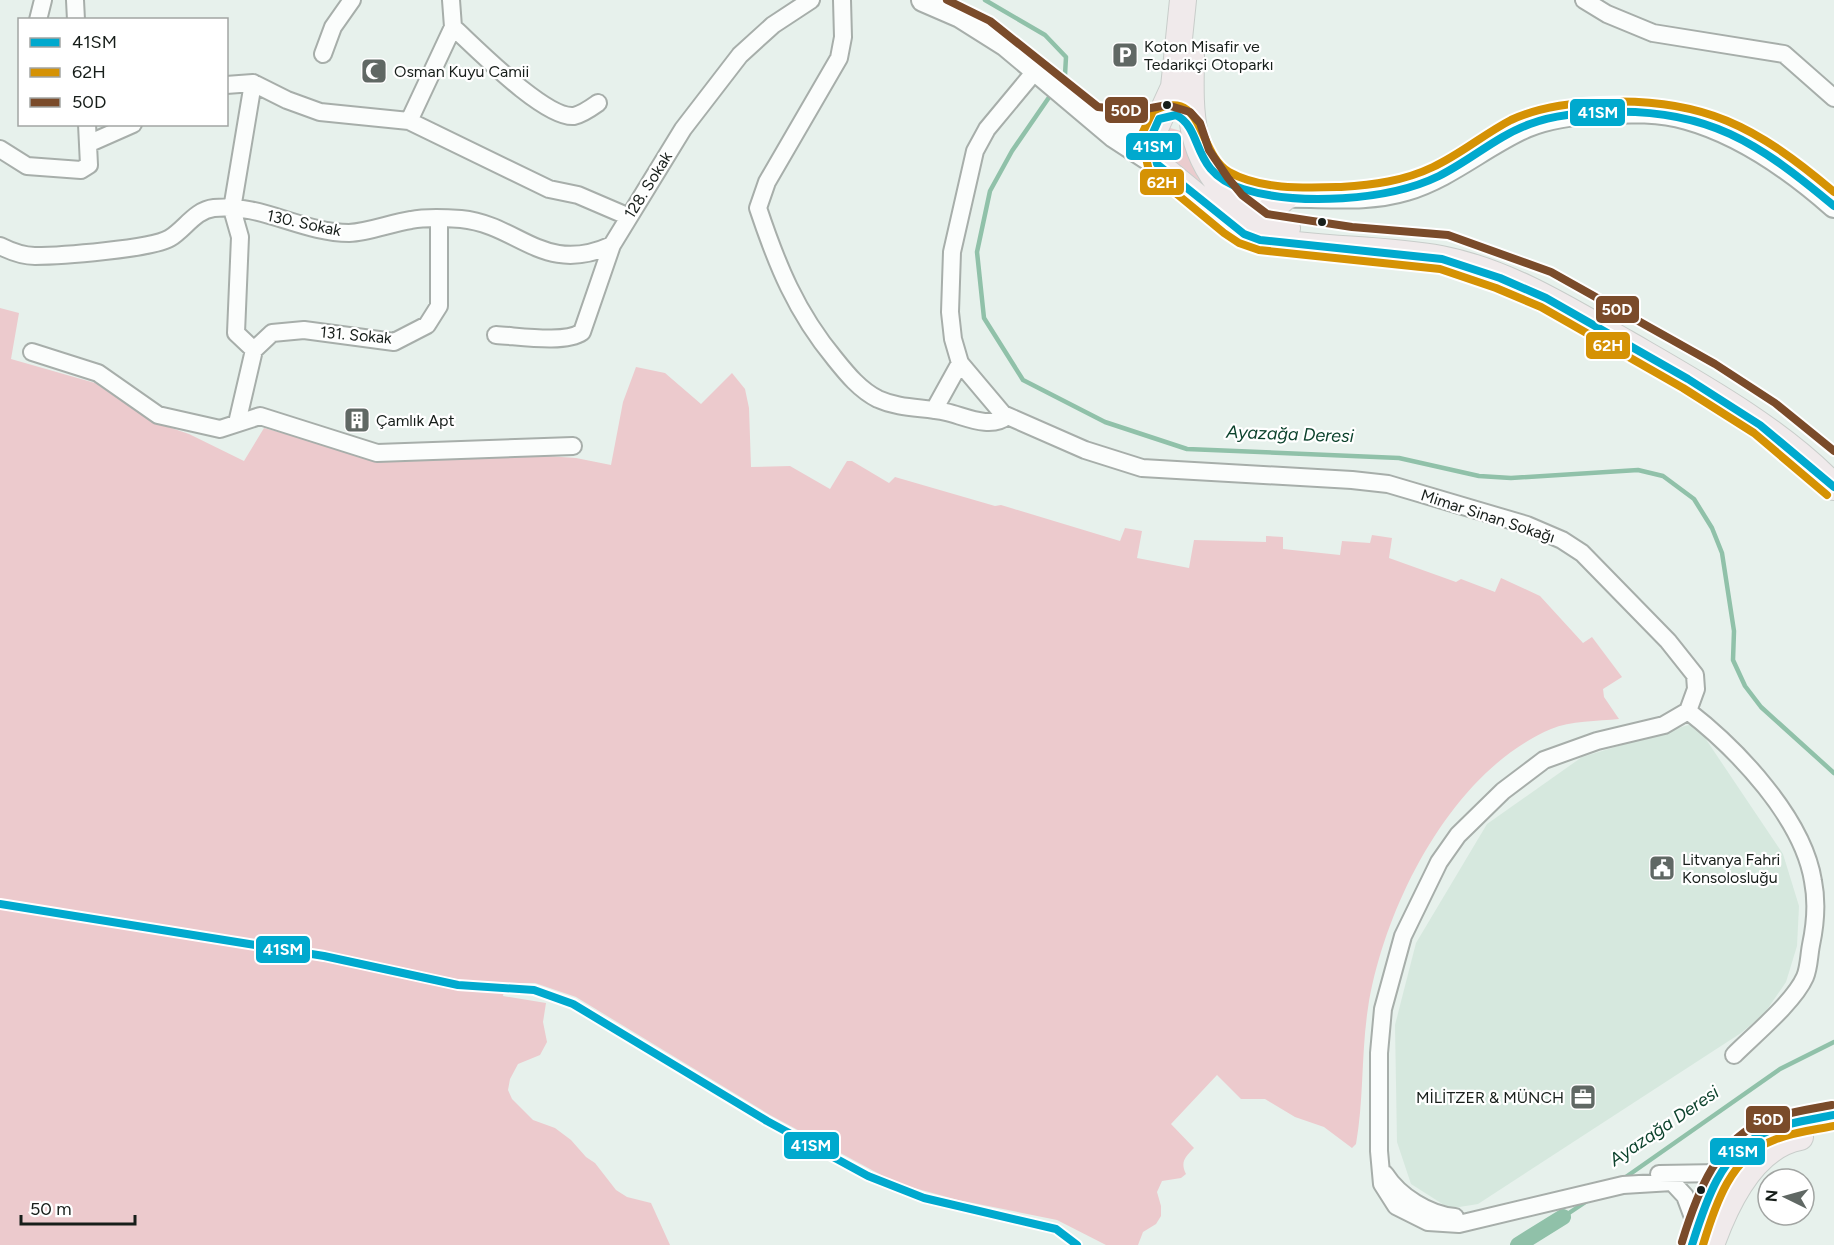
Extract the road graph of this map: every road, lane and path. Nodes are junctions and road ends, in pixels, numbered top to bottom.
1 (43, 0) edge
2 (75, 0) edge
3 (352, 0) edge
4 (451, 0) edge
5 (812, 0) edge
6 (842, 0) edge
7 (923, 0) edge
8 (1183, 0) edge
9 (1195, 0) edge
10 (1584, 0) edge
11 (38, 18) edge
12 (76, 18) edge
13 (453, 27) junction
14 (323, 54) dead end
15 (1042, 76) junction
16 (254, 83) junction
17 (228, 85) edge
18 (1834, 98) edge
19 (598, 103) dead end
20 (1094, 117) junction
21 (1159, 119) junction
22 (409, 120) junction
23 (87, 126) edge
24 (128, 126) edge
25 (1194, 134) junction
26 (90, 143) junction
27 (0, 149) edge
28 (1157, 164) junction
29 (1210, 171) junction
30 (1285, 197) junction
31 (1236, 202) junction
32 (1834, 206) edge
33 (1210, 208) junction
34 (232, 209) junction
35 (627, 216) junction
36 (439, 219) junction
37 (1282, 227) junction
38 (612, 245) junction
39 (0, 246) edge
40 (496, 335) dead end
41 (254, 350) junction
42 (32, 352) dead end
43 (960, 363) junction
44 (934, 410) junction
45 (1007, 416) junction
46 (237, 423) junction
47 (573, 446) dead end
48 (1834, 465) edge
49 (1834, 487) edge
50 (1688, 711) junction
51 (1734, 1055) dead end
52 (1834, 1114) edge
53 (1834, 1130) edge
54 (1721, 1173) junction
55 (1648, 1178) junction
56 (1700, 1239) edge

1 - 11 street
2 - 12 street
3 - 14 street
4 - 13 street
5 - 35 street, 128. Sokak
6 - 44 street
7 - 15 street
8 - 21 main road
9 - 25 main road
10 - 18 street
13 - 19 street
13 - 22 street
15 - 20 street
15 - 43 street, Mimar Sinan Sokağı
16 - 17 street
16 - 22 street
16 - 34 street
20 - 21 street
20 - 28 street
21 - 25 main road
21 - 28 main road
22 - 35 street
23 - 26 street
24 - 26 street
25 - 29 main road
26 - 27 street
28 - 33 main road
29 - 30 street
29 - 31 main road
30 - 31 street
30 - 32 street
30 - 37 main road
31 - 33 main road
31 - 37 main road
33 - 49 main road
34 - 36 street, 130. Sokak
34 - 39 street, 130. Sokak
34 - 41 street
35 - 38 street, 128. Sokak
36 - 38 street, 130. Sokak
36 - 41 street, 131. Sokak
37 - 48 main road
38 - 40 street, 128. Sokak
41 - 46 street
42 - 46 street
43 - 44 street
43 - 45 street, Mimar Sinan Sokağı
44 - 45 street
45 - 50 street, Mimar Sinan Sokağı
46 - 47 street
50 - 51 street
50 - 55 street
52 - 54 main road
53 - 56 main road
54 - 55 street
54 - 56 main road
55 - 56 street

